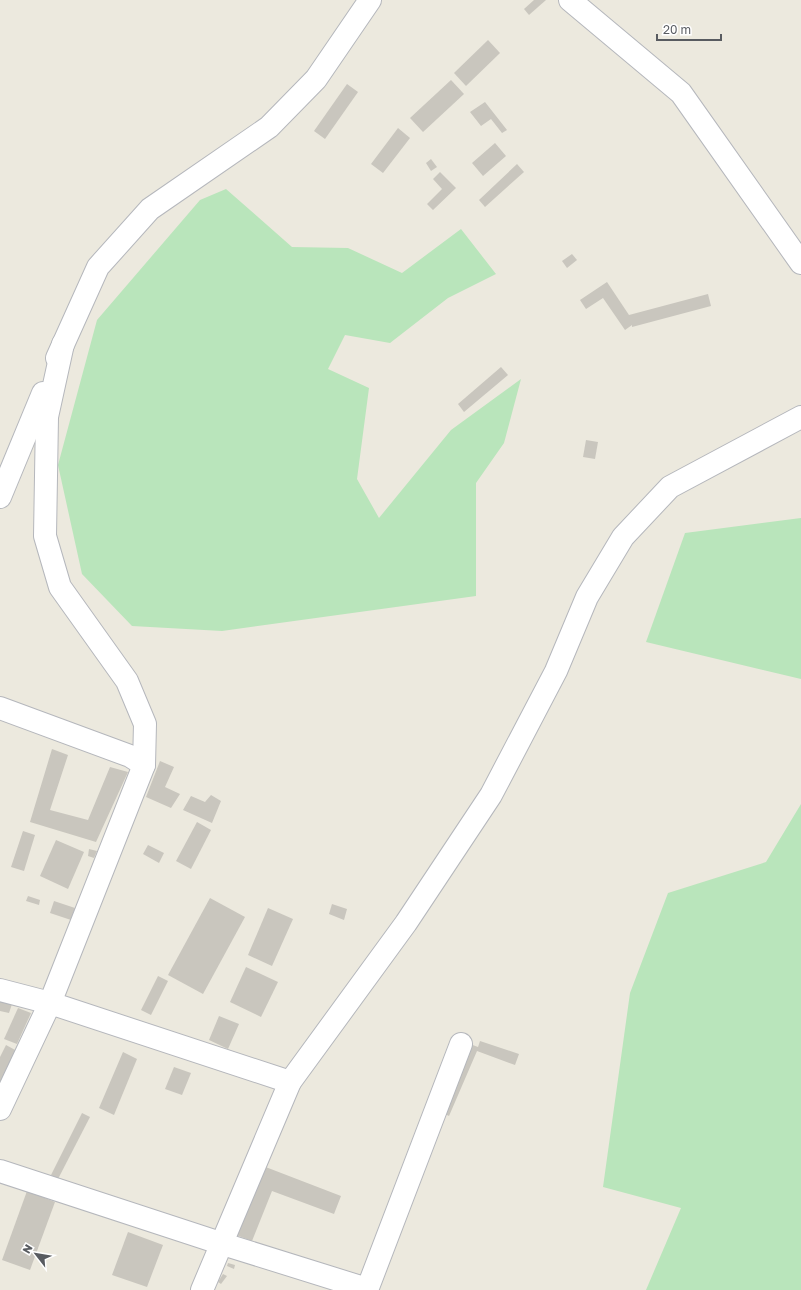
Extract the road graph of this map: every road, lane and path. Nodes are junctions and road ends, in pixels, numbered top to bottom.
1 (370, 0) edge
2 (570, 0) edge
3 (801, 263) edge
4 (63, 344) junction
5 (801, 417) edge
6 (0, 497) edge
7 (0, 708) edge
8 (144, 765) junction
9 (0, 990) edge
10 (50, 1003) junction
11 (461, 1044) dead end
12 (290, 1082) junction
13 (0, 1109) edge
14 (0, 1171) edge
15 (222, 1244) junction
16 (202, 1290) edge
17 (367, 1290) edge

1 - 4 street
2 - 3 street
4 - 6 street
4 - 8 street
5 - 12 street
7 - 8 street
8 - 10 street
9 - 10 street
10 - 12 street
10 - 13 street
11 - 17 street
12 - 15 street
14 - 15 street
15 - 16 street
15 - 17 street

